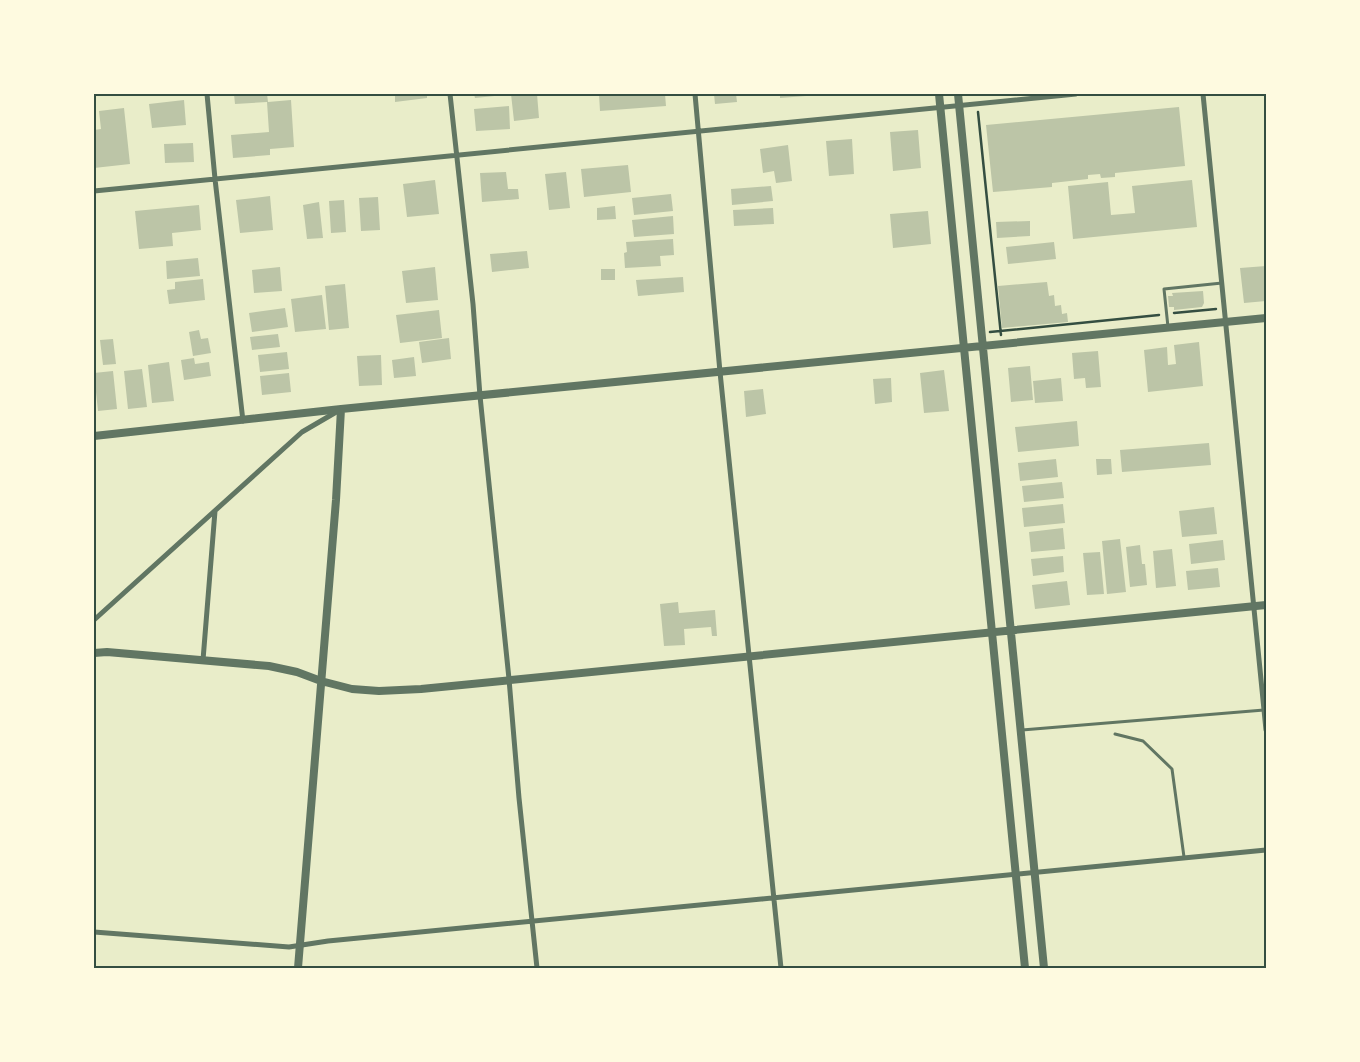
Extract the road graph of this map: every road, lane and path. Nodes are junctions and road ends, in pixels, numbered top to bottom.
1 (207, 94) edge
2 (450, 94) edge
3 (694, 94) edge
4 (939, 94) edge
5 (958, 94) edge
6 (1076, 94) edge
7 (1203, 94) edge
8 (1035, 96) edge
9 (960, 105) junction
10 (940, 108) junction
11 (980, 123) dead end
12 (698, 132) junction
13 (456, 156) junction
14 (214, 179) junction
15 (94, 191) edge
16 (1223, 283) junction
17 (1225, 308) junction
18 (1166, 314) junction
19 (1266, 318) edge
20 (1226, 322) junction
21 (1168, 328) junction
22 (1001, 331) junction
23 (982, 333) junction
24 (1002, 344) junction
25 (983, 346) junction
26 (964, 348) junction
27 (720, 372) junction
28 (480, 396) junction
29 (340, 409) junction
30 (243, 421) junction
31 (94, 436) edge
32 (215, 510) junction
33 (1266, 606) edge
34 (1254, 607) junction
35 (94, 620) edge
36 (1011, 631) junction
37 (992, 633) junction
38 (94, 653) edge
39 (749, 656) junction
40 (203, 660) junction
41 (509, 679) junction
42 (321, 681) junction
43 (1264, 710) junction
44 (1022, 730) junction
45 (1266, 730) edge
46 (1116, 734) dead end
47 (1266, 850) edge
48 (1184, 857) junction
49 (1035, 871) junction
50 (1016, 873) junction
51 (773, 899) junction
52 (532, 921) junction
53 (94, 932) edge
54 (300, 946) junction
55 (298, 968) edge
56 (537, 968) edge
57 (781, 968) edge
58 (1025, 968) edge
59 (1044, 968) edge

1 - 14 street
2 - 13 street
3 - 12 street
4 - 10 street
5 - 9 street
6 - 8 street
7 - 16 street
8 - 9 street
9 - 10 street
9 - 23 street
10 - 12 street
10 - 26 street
11 - 22 path
12 - 13 street
12 - 27 street
13 - 14 street
13 - 28 street
14 - 15 street
14 - 30 street
16 - 17 street
16 - 18 lane
17 - 18 path
17 - 20 street
18 - 21 lane
18 - 22 path
19 - 20 street
20 - 21 street
20 - 34 street
21 - 24 street
22 - 23 path
22 - 24 path
23 - 25 street
24 - 25 street
25 - 26 street
25 - 36 street
26 - 27 street
26 - 37 street
27 - 28 street
27 - 39 street
28 - 29 street
28 - 41 street
29 - 30 street
29 - 32 street
29 - 42 street
30 - 31 street
32 - 35 street
32 - 40 street
33 - 34 street
34 - 36 street
34 - 43 street
36 - 37 street
36 - 44 street
37 - 39 street
37 - 50 street
38 - 40 street
39 - 41 street
39 - 51 street
40 - 42 street
41 - 42 street
41 - 52 street
42 - 54 street
43 - 44 lane
43 - 45 street
44 - 49 street
46 - 48 lane
47 - 48 street
48 - 49 street
49 - 50 street
49 - 59 street
50 - 51 street
50 - 58 street
51 - 52 street
51 - 57 street
52 - 54 street
52 - 56 street
53 - 54 street
54 - 55 street

